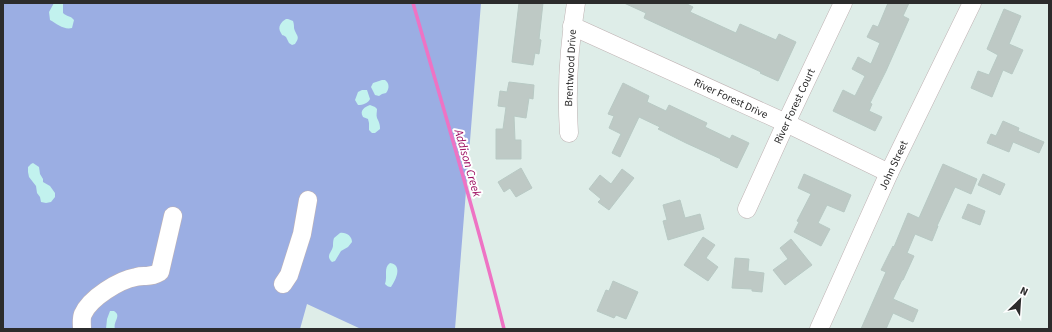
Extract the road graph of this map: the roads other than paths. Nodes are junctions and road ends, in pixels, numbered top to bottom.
1 (576, 3) edge
2 (843, 3) edge
3 (972, 3) edge
4 (572, 26) junction
5 (786, 123) junction
6 (569, 133) dead end
7 (889, 173) junction
8 (308, 200) dead end
9 (747, 209) dead end
10 (173, 216) dead end
11 (283, 284) dead end
12 (82, 329) edge
13 (819, 329) edge

1 - 4 street, Brentwood Drive
2 - 5 street, River Forest Court
3 - 7 street, John Street
4 - 5 street, River Forest Drive
4 - 6 street, Brentwood Drive
5 - 7 street, River Forest Drive
5 - 9 street, River Forest Court
7 - 13 street, John Street
8 - 11 street
10 - 12 street

